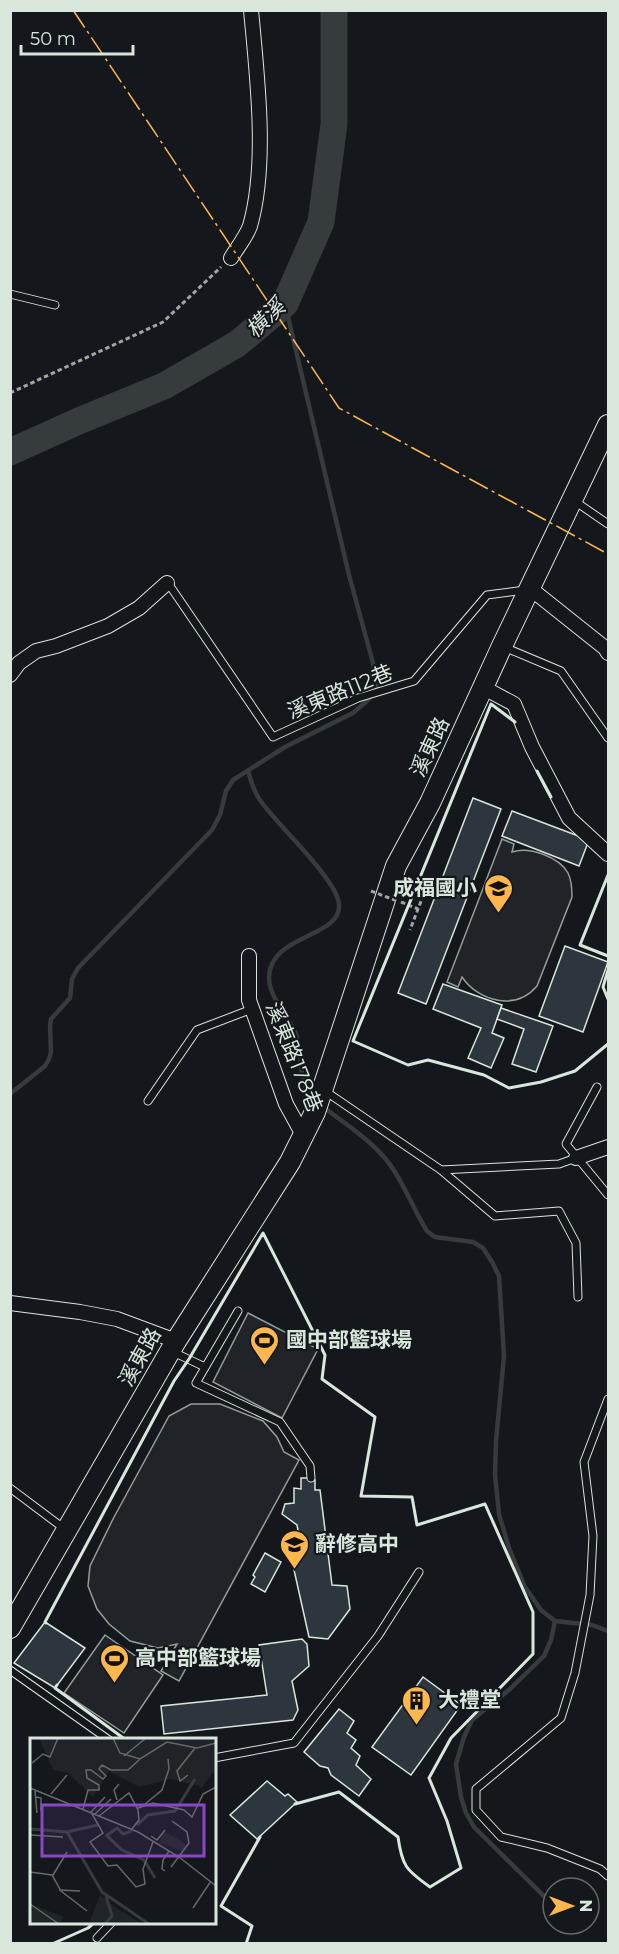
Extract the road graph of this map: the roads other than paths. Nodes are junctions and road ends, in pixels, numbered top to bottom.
1 (251, 10) edge
2 (231, 258) road end
3 (10, 294) edge
4 (55, 305) dead end
5 (609, 425) edge
6 (573, 500) junction
7 (609, 524) edge
8 (168, 583) joint
9 (531, 589) junction
10 (502, 646) junction
11 (609, 653) edge
12 (10, 675) edge
13 (484, 688) junction
14 (609, 738) edge
15 (609, 854) edge
16 (249, 956) dead end
17 (252, 1009) junction
18 (597, 1087) dead end
19 (319, 1100) junction
20 (148, 1101) dead end
21 (303, 1135) junction
22 (609, 1147) edge
23 (576, 1158) junction
24 (441, 1170) junction
25 (609, 1195) edge
26 (578, 1297) dead end
27 (10, 1303) edge
28 (25, 1306) junction
29 (10, 1310) edge
30 (238, 1311) dead end
31 (174, 1346) junction
32 (206, 1367) junction
33 (609, 1399) edge
34 (311, 1478) dead end
35 (10, 1488) edge
36 (68, 1532) junction
37 (419, 1572) dead end
38 (10, 1628) edge
39 (10, 1670) edge
40 (106, 1738) edge
41 (216, 1758) edge
42 (609, 1876) edge
43 (111, 1924) edge
44 (97, 1938) dead end

1 - 2 street
3 - 4 lane
5 - 6 main road, 溪東路
6 - 7 lane
6 - 9 main road, 溪東路
8 - 9 lane, 溪東路112巷
8 - 12 street
9 - 10 main road, 溪東路
9 - 11 street
10 - 13 main road, 溪東路
10 - 14 lane
13 - 15 street
13 - 19 main road, 溪東路
16 - 17 street, 溪東路178巷
17 - 20 lane
17 - 21 street, 溪東路178巷
18 - 23 lane
19 - 21 main road, 溪東路
19 - 24 lane
21 - 31 main road, 溪東路
22 - 23 street
23 - 24 lane
23 - 25 lane
24 - 26 lane
27 - 28 street
28 - 29 lane
28 - 31 street
30 - 32 lane
31 - 32 lane
31 - 36 main road, 溪東路
32 - 34 lane
33 - 42 lane
35 - 36 lane
36 - 38 main road, 溪東路
37 - 41 lane
39 - 40 lane
43 - 44 lane

